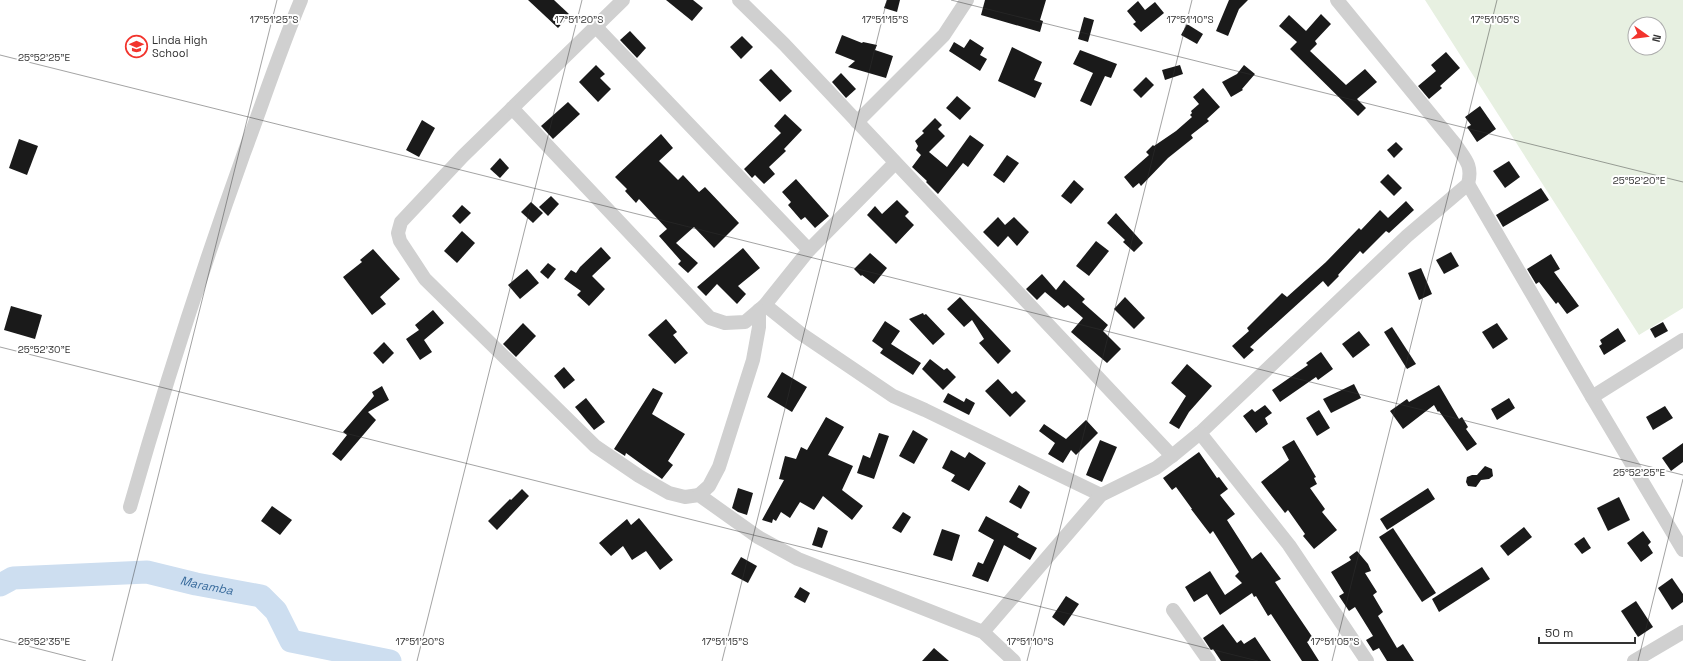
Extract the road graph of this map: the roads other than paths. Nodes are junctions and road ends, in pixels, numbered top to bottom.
1 (301, 0) edge
2 (622, 0) edge
3 (739, 0) edge
4 (967, 0) edge
5 (1338, 0) edge
6 (596, 27) junction
7 (512, 108) junction
8 (857, 122) junction
9 (895, 163) junction
10 (1468, 184) junction
11 (809, 250) junction
12 (762, 308) junction
13 (1683, 340) edge
14 (1592, 397) junction
15 (1200, 433) junction
16 (1172, 456) junction
17 (699, 495) junction
18 (1102, 495) junction
19 (130, 507) dead end
20 (1683, 550) edge
21 (1173, 610) dead end
22 (984, 632) junction
23 (1683, 632) edge
24 (1014, 661) edge
25 (1209, 661) edge
26 (1367, 661) edge
27 (1634, 661) edge

1 - 19 street
2 - 6 street
3 - 8 street
4 - 8 street
5 - 10 street
6 - 7 street
6 - 11 street
7 - 12 street
7 - 17 street
8 - 9 street
9 - 11 street
9 - 16 street
10 - 14 street
10 - 15 street
11 - 12 street
12 - 17 street
12 - 18 street
13 - 14 street
14 - 20 street
15 - 16 street
15 - 26 street
16 - 18 street
17 - 22 street
18 - 22 street
21 - 25 street
22 - 24 street
23 - 27 street

